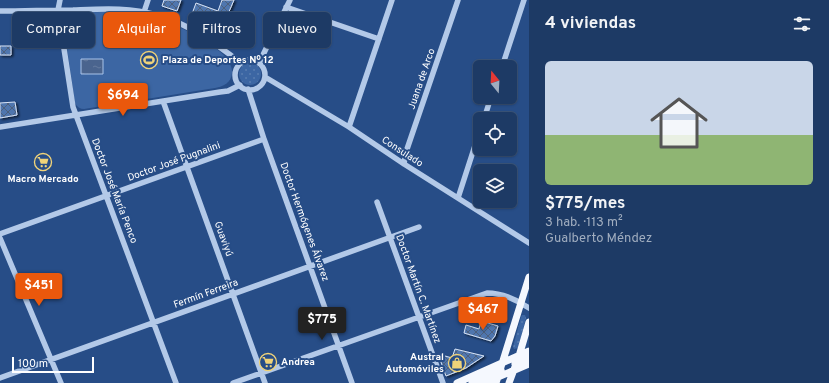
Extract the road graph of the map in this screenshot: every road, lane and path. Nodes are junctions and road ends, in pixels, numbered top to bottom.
1 (60, 0) edge
2 (148, 0) edge
3 (290, 0) edge
4 (392, 0) edge
5 (458, 0) edge
6 (524, 0) edge
7 (286, 7) junction
8 (58, 10) junction
9 (0, 11) edge
10 (144, 12) joint
11 (180, 25) edge
12 (379, 39) junction
13 (504, 60) edge
14 (241, 63) junction
15 (259, 63) junction
16 (265, 76) junction
17 (240, 85) junction
18 (248, 89) junction
19 (163, 101) junction
20 (75, 115) junction
21 (0, 127) edge
22 (349, 127) junction
23 (264, 139) junction
24 (473, 152) edge
25 (404, 164) junction
26 (187, 167) junction
27 (106, 196) junction
28 (458, 198) junction
29 (377, 202) dead end
30 (418, 227) dead end
31 (0, 234) edge
32 (390, 237) junction
33 (0, 238) edge
34 (529, 243) edge
35 (310, 266) junction
36 (529, 277) edge
37 (233, 294) junction
38 (521, 303) junction
39 (529, 308) edge
40 (418, 316) junction
41 (529, 322) edge
42 (154, 323) junction
43 (339, 345) junction
44 (529, 351) edge
45 (519, 356) junction
46 (529, 357) edge
47 (52, 360) junction
48 (502, 363) junction
49 (529, 364) edge
50 (514, 367) junction
51 (262, 372) junction
52 (498, 377) edge
53 (0, 378) edge
54 (61, 383) edge
55 (176, 383) edge
56 (233, 383) edge
57 (266, 383) edge
58 (352, 383) edge
59 (442, 383) edge
60 (457, 383) edge
61 (472, 383) edge
62 (484, 383) edge
63 (509, 383) edge

1 - 8 street, Doctor José María Penco
2 - 10 street
3 - 7 street
4 - 12 street
5 - 25 street, Juana de Arco
6 - 13 street
7 - 12 street
7 - 15 street
8 - 9 street
8 - 10 street
8 - 20 street, Doctor José María Penco
11 - 14 street
12 - 22 street
14 - 15 street
14 - 17 street
15 - 16 street
16 - 18 street
16 - 22 street, Consulado
17 - 18 street
17 - 19 street
18 - 23 street, Doctor Hermógenes Álvarez
19 - 20 street
19 - 26 street, Guaviyú
20 - 21 street
20 - 27 street, Doctor José María Penco
22 - 25 street, Consulado
23 - 26 street, Doctor José Pugnalini
23 - 35 street, Doctor Hermógenes Álvarez
24 - 28 street
25 - 28 street, Consulado
26 - 27 street, Doctor José Pugnalini
26 - 37 street, Guaviyú
27 - 31 street, Doctor José Pugnalini
27 - 42 street, Doctor José María Penco
28 - 34 street, Consulado
29 - 32 street, Doctor Martín C. Martínez
30 - 32 street, Fermín Ferreira
32 - 35 street, Fermín Ferreira
32 - 40 street, Doctor Martín C. Martínez
33 - 47 street
35 - 37 street, Fermín Ferreira
35 - 43 street, Doctor Hermógenes Álvarez
36 - 38 main road
37 - 42 street, Fermín Ferreira
37 - 51 street, Guaviyú
38 - 39 street
38 - 40 street
38 - 48 main road
40 - 43 street
40 - 59 street, Doctor Martín C. Martínez
41 - 45 main road
42 - 47 street, Fermín Ferreira
42 - 55 street, Doctor José María Penco
43 - 51 street
43 - 58 street, Doctor Hermógenes Álvarez
44 - 45 main road
45 - 48 main road
45 - 50 main road
45 - 52 main road
46 - 50 main road
47 - 53 street, Fermín Ferreira
47 - 54 street
48 - 52 main road
48 - 60 main road
49 - 50 main road
50 - 52 main road
50 - 63 main road
51 - 56 street
51 - 57 street, Guaviyú
52 - 61 main road
52 - 62 main road

